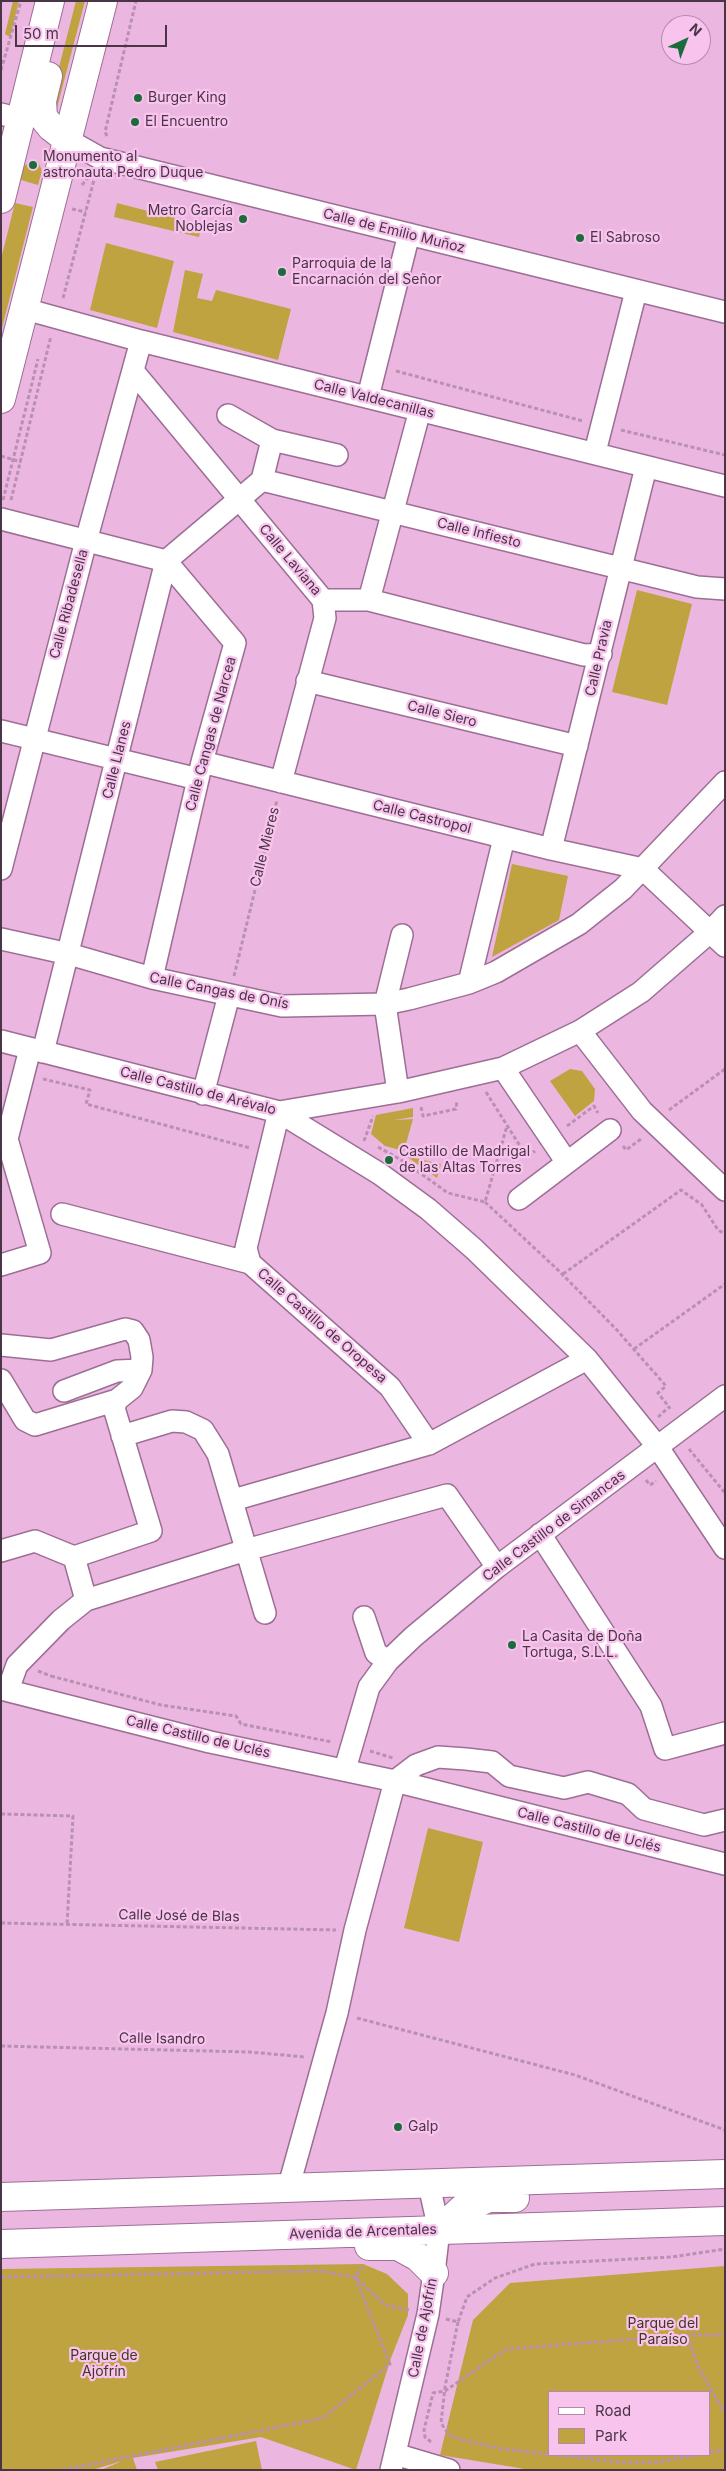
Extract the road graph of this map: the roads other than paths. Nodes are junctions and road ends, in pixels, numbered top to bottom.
1 (50, 1) edge
2 (67, 1) edge
3 (103, 1) edge
4 (11, 117) edge
5 (68, 140) junction
6 (1, 198) edge
7 (409, 234) junction
8 (636, 290) junction
9 (25, 309) junction
10 (725, 312) edge
11 (141, 340) junction
12 (133, 370) junction
13 (368, 397) junction
14 (1, 400) edge
15 (420, 410) junction
16 (228, 416) dead end
17 (272, 440) junction
18 (595, 452) junction
19 (337, 455) dead end
20 (646, 467) junction
21 (262, 480) junction
22 (725, 486) edge
23 (238, 498) junction
24 (393, 511) junction
25 (5, 515) edge
26 (86, 541) junction
27 (166, 561) junction
28 (621, 568) junction
29 (725, 589) edge
30 (324, 600) junction
31 (369, 600) junction
32 (601, 654) junction
33 (307, 681) junction
34 (1, 731) edge
35 (34, 740) junction
36 (577, 746) junction
37 (118, 760) junction
38 (200, 771) junction
39 (281, 782) junction
40 (725, 782) edge
41 (504, 838) junction
42 (551, 849) junction
43 (1, 869) edge
44 (644, 869) junction
45 (725, 916) edge
46 (402, 934) dead end
47 (1, 938) edge
48 (717, 939) edge
49 (69, 954) junction
50 (152, 978) junction
51 (469, 982) junction
52 (229, 995) junction
53 (385, 1004) junction
54 (580, 1031) junction
55 (1, 1041) edge
56 (37, 1050) junction
57 (503, 1068) junction
58 (398, 1092) junction
59 (203, 1094) junction
60 (279, 1112) junction
61 (610, 1130) dead end
62 (561, 1153) junction
63 (725, 1190) edge
64 (519, 1199) dead end
65 (62, 1214) dead end
66 (250, 1263) junction
67 (1, 1265) edge
68 (1, 1345) edge
69 (587, 1359) junction
70 (141, 1370) junction
71 (1, 1380) edge
72 (725, 1396) edge
73 (115, 1404) junction
74 (72, 1414) junction
75 (122, 1436) junction
76 (429, 1444) junction
77 (657, 1446) junction
78 (233, 1500) junction
79 (718, 1523) edge
80 (540, 1534) junction
81 (725, 1548) edge
82 (246, 1550) junction
83 (1, 1551) edge
84 (74, 1557) junction
85 (497, 1567) junction
86 (86, 1600) junction
87 (265, 1613) dead end
88 (364, 1617) dead end
89 (388, 1661) junction
90 (4, 1690) edge
91 (725, 1732) edge
92 (345, 1769) junction
93 (396, 1781) junction
94 (725, 1820) edge
95 (725, 1864) edge
96 (719, 2175) edge
97 (429, 2185) junction
98 (288, 2189) junction
99 (1, 2197) edge
100 (725, 2221) edge
101 (439, 2230) junction
102 (277, 2235) junction
103 (1, 2244) edge
104 (434, 2272) junction
105 (393, 2462) edge
106 (449, 2470) edge

1 - 4 main road
2 - 5 main road
3 - 5 main road
4 - 5 main road
4 - 6 main road
5 - 7 street, Calle de Emilio Muñoz
5 - 9 main road
7 - 8 street, Calle de Emilio Muñoz
7 - 13 street
8 - 10 street, Calle de Emilio Muñoz
8 - 18 street
9 - 11 street, Calle Valdecanillas
9 - 14 main road
11 - 12 street, Calle Ribadesella
11 - 13 street, Calle Valdecanillas
12 - 23 street, Calle Laviana
12 - 26 street, Calle Ribadesella
13 - 15 street, Calle Valdecanillas
15 - 18 street, Calle Valdecanillas
15 - 24 street
16 - 17 street
17 - 19 street
17 - 21 street
18 - 20 street, Calle Valdecanillas
20 - 22 street, Calle Valdecanillas
20 - 28 street, Calle Pravia
21 - 23 street
21 - 24 street, Calle Infiesto
23 - 27 street
23 - 30 street, Calle Laviana
24 - 28 street, Calle Infiesto
24 - 31 street
25 - 26 street
26 - 27 street
26 - 35 street, Calle Ribadesella
27 - 37 street, Calle Llanes
27 - 38 street, Calle Cangas de Narcea
28 - 29 street, Calle Infiesto
28 - 32 street, Calle Pravia
30 - 31 street, Calle Laviana
30 - 33 street
31 - 32 street, Calle Laviana
32 - 36 street, Calle Pravia
33 - 36 street, Calle Siero
33 - 39 street
34 - 35 street, Calle Castropol
35 - 37 street, Calle Castropol
35 - 43 street, Calle Ribadesella
36 - 42 street, Calle Pravia
37 - 38 street, Calle Castropol
37 - 49 street, Calle Llanes
38 - 39 street, Calle Castropol
38 - 50 street, Calle Cangas de Narcea
39 - 41 street, Calle Castropol
40 - 44 street, Calle Cangas de Onís
41 - 42 street, Calle Castropol
41 - 51 street
42 - 44 street, Calle Castropol
44 - 48 street
44 - 51 street, Calle Cangas de Onís
45 - 48 street, Calle Castillo de Arévalo
46 - 53 street
47 - 49 street, Calle Cangas de Onís
48 - 54 street, Calle Castillo de Arévalo
49 - 50 street, Calle Cangas de Onís
49 - 56 street, Calle Llanes
50 - 52 street, Calle Cangas de Onís
51 - 53 street, Calle Cangas de Onís
52 - 53 street, Calle Cangas de Onís
52 - 59 street
53 - 58 street
54 - 57 street, Calle Castillo de Arévalo
54 - 63 street
55 - 56 street, Calle Castillo de Arévalo
56 - 59 street, Calle Castillo de Arévalo
56 - 67 street
57 - 58 street, Calle Castillo de Arévalo
57 - 62 street
58 - 60 street, Calle Castillo de Arévalo
59 - 60 street, Calle Castillo de Arévalo
60 - 66 street, Calle Castillo de Oropesa
60 - 69 street
61 - 62 street
62 - 64 street
65 - 66 street
66 - 76 street, Calle Castillo de Oropesa
68 - 70 street
69 - 76 street
69 - 77 street
70 - 73 street
70 - 74 street
71 - 74 street
72 - 77 street, Calle Castillo de Simancas
73 - 74 street
73 - 75 street
75 - 78 street
75 - 84 street
76 - 78 street
77 - 79 street
77 - 80 street, Calle Castillo de Simancas
78 - 82 street
79 - 81 street
80 - 85 street, Calle Castillo de Simancas
80 - 91 street
82 - 85 street
82 - 86 street
82 - 87 street
83 - 84 street
84 - 86 street
85 - 89 street, Calle Castillo de Simancas
86 - 90 street
88 - 89 street
89 - 92 street, Calle Castillo de Simancas
90 - 92 street, Calle Castillo de Uclés
92 - 93 street, Calle Castillo de Uclés
93 - 94 street
93 - 95 street, Calle Castillo de Uclés
93 - 98 street
96 - 97 main road
96 - 101 main road
97 - 98 main road
97 - 101 street, Calle de Ajofrín
98 - 99 main road
100 - 101 main road, Avenida de Arcentales
101 - 102 main road, Avenida de Arcentales
101 - 104 street, Calle de Ajofrín
102 - 103 main road, Avenida de Arcentales
102 - 104 main road
104 - 105 street, Calle de Ajofrín
105 - 106 street

